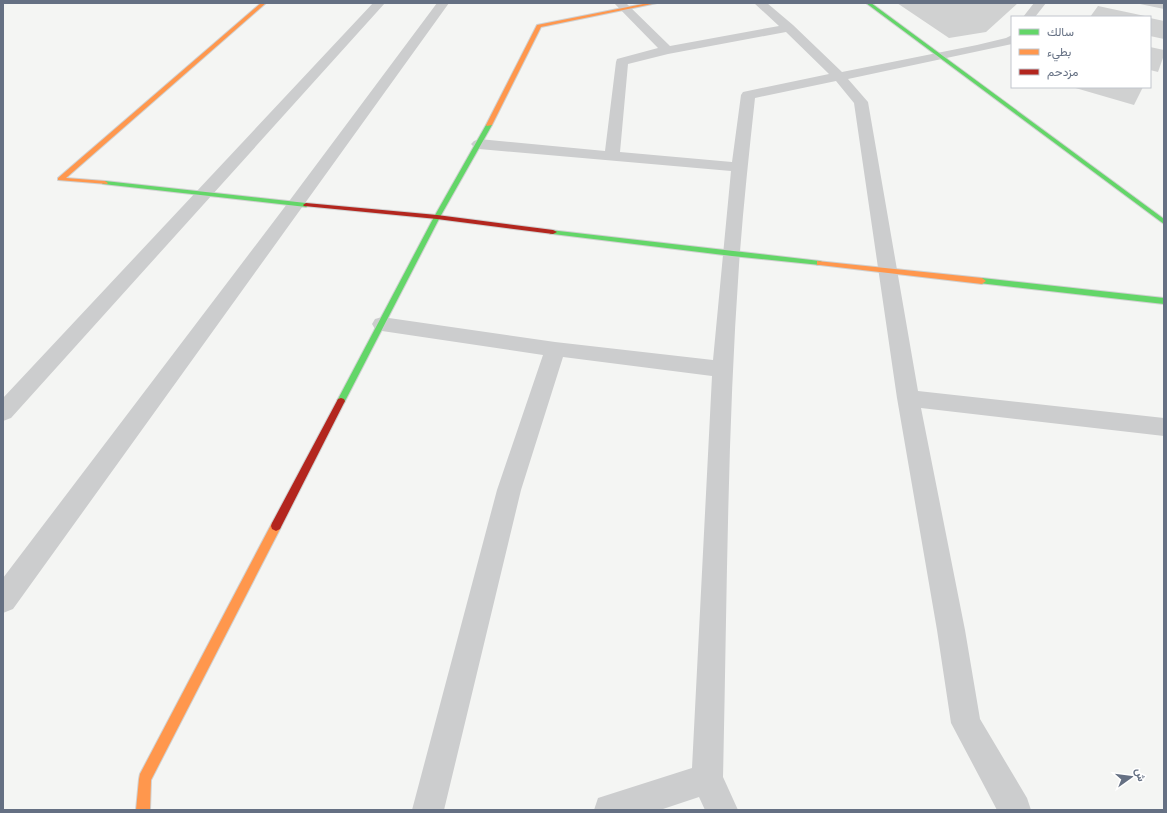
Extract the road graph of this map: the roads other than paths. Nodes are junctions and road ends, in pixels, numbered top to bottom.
1 (264, 3) edge
2 (379, 3) edge
3 (443, 3) edge
4 (655, 3) edge
5 (760, 3) edge
6 (868, 3) edge
7 (1040, 3) edge
8 (622, 5) edge
9 (1030, 16) edge
10 (789, 28) junction
11 (1011, 40) edge
12 (667, 50) junction
13 (942, 57) junction
14 (840, 75) junction
15 (479, 144) junction
16 (612, 156) junction
17 (739, 167) junction
18 (204, 193) junction
19 (296, 204) junction
20 (437, 217) junction
21 (1164, 222) edge
22 (732, 254) junction
23 (887, 270) junction
24 (1164, 302) edge
25 (382, 324) junction
26 (555, 349) junction
27 (723, 369) junction
28 (908, 398) junction
29 (3, 412) edge
30 (1164, 427) edge
31 (3, 600) edge
32 (707, 779) junction
33 (143, 810) edge
34 (428, 810) edge
35 (610, 810) edge
36 (722, 810) edge
37 (1015, 810) edge

1 - 18 street
2 - 18 street
3 - 19 street
4 - 8 street
5 - 10 street
6 - 13 street
7 - 9 street
8 - 12 street
8 - 15 street
10 - 12 street
10 - 14 street
11 - 13 street
12 - 16 street
13 - 14 street
13 - 21 street
14 - 17 street
14 - 23 street
15 - 16 street
15 - 20 street
16 - 17 street
17 - 22 street
18 - 19 street
18 - 29 street
19 - 20 street
19 - 31 street
20 - 22 street
20 - 25 street
22 - 23 street
22 - 27 street
23 - 24 street
23 - 28 street
25 - 26 street
25 - 33 street
26 - 27 street
26 - 34 street
27 - 32 street
28 - 30 street
28 - 37 street
32 - 35 street
32 - 36 street

